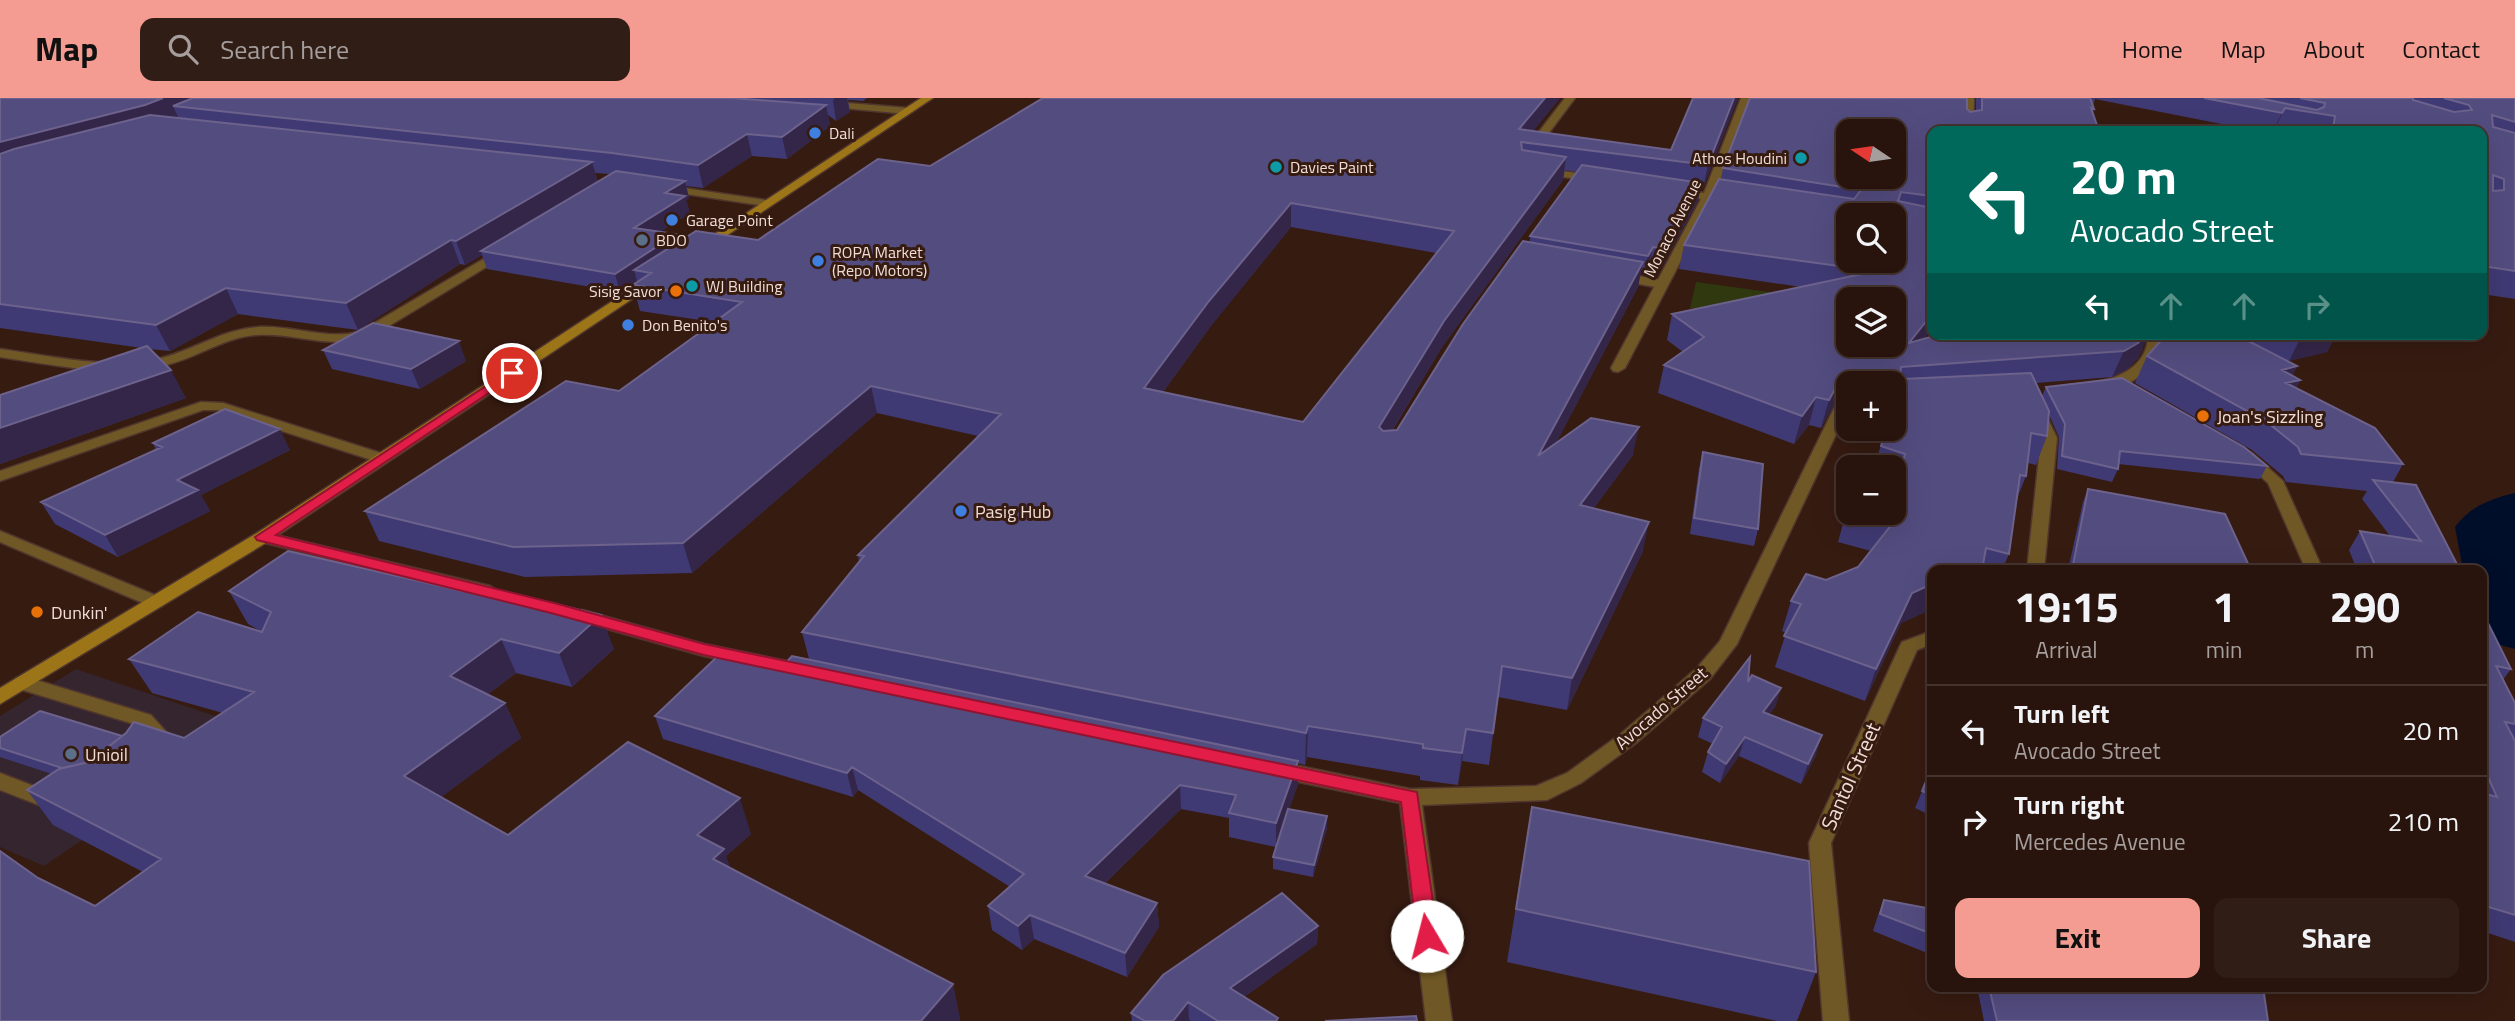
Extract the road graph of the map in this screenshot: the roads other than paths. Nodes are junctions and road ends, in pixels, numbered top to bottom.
1 (928, 98) edge
2 (1570, 98) edge
3 (1746, 98) edge
4 (1969, 98) edge
5 (808, 102) edge
6 (908, 111) junction
7 (1968, 126) edge
8 (1532, 148) edge
9 (1524, 168) edge
10 (1614, 182) edge
11 (651, 186) edge
12 (1668, 191) edge
13 (1709, 197) junction
14 (1746, 202) edge
15 (765, 203) junction
16 (514, 244) edge
17 (687, 257) edge
18 (663, 272) edge
19 (1609, 275) edge
20 (1661, 284) junction
21 (2156, 340) edge
22 (0, 353) edge
23 (1618, 368) dead end
24 (2093, 386) edge
25 (2028, 394) edge
26 (1836, 419) edge
27 (2234, 448) edge
28 (382, 458) junction
29 (0, 476) edge
30 (0, 536) edge
31 (263, 537) junction
32 (2036, 565) edge
33 (2313, 565) edge
34 (514, 598) edge
35 (156, 602) junction
36 (567, 612) edge
37 (1927, 639) edge
38 (826, 675) edge
39 (23, 683) junction
40 (0, 697) edge
41 (141, 761) edge
42 (1261, 766) edge
43 (0, 781) edge
44 (1410, 797) junction
45 (65, 799) edge
46 (1439, 1021) edge
47 (1836, 1021) edge

1 - 6 main road
2 - 8 street
3 - 13 street, Monaco Avenue
4 - 7 street
5 - 6 street
6 - 15 main road
9 - 10 street
11 - 15 street
12 - 13 street
13 - 14 street
13 - 20 street, Monaco Avenue
15 - 17 main road
16 - 22 street
18 - 28 main road
19 - 20 street
20 - 23 street, Monaco Avenue
21 - 24 street
25 - 32 street
26 - 44 street, Avocado Street
27 - 33 street
28 - 29 street
28 - 31 main road
30 - 35 street
31 - 34 street
31 - 35 main road
35 - 39 main road
36 - 38 street
37 - 47 street, Santol Street
39 - 40 main road
39 - 41 street
42 - 44 street, Avocado Street
43 - 45 street
44 - 46 street

